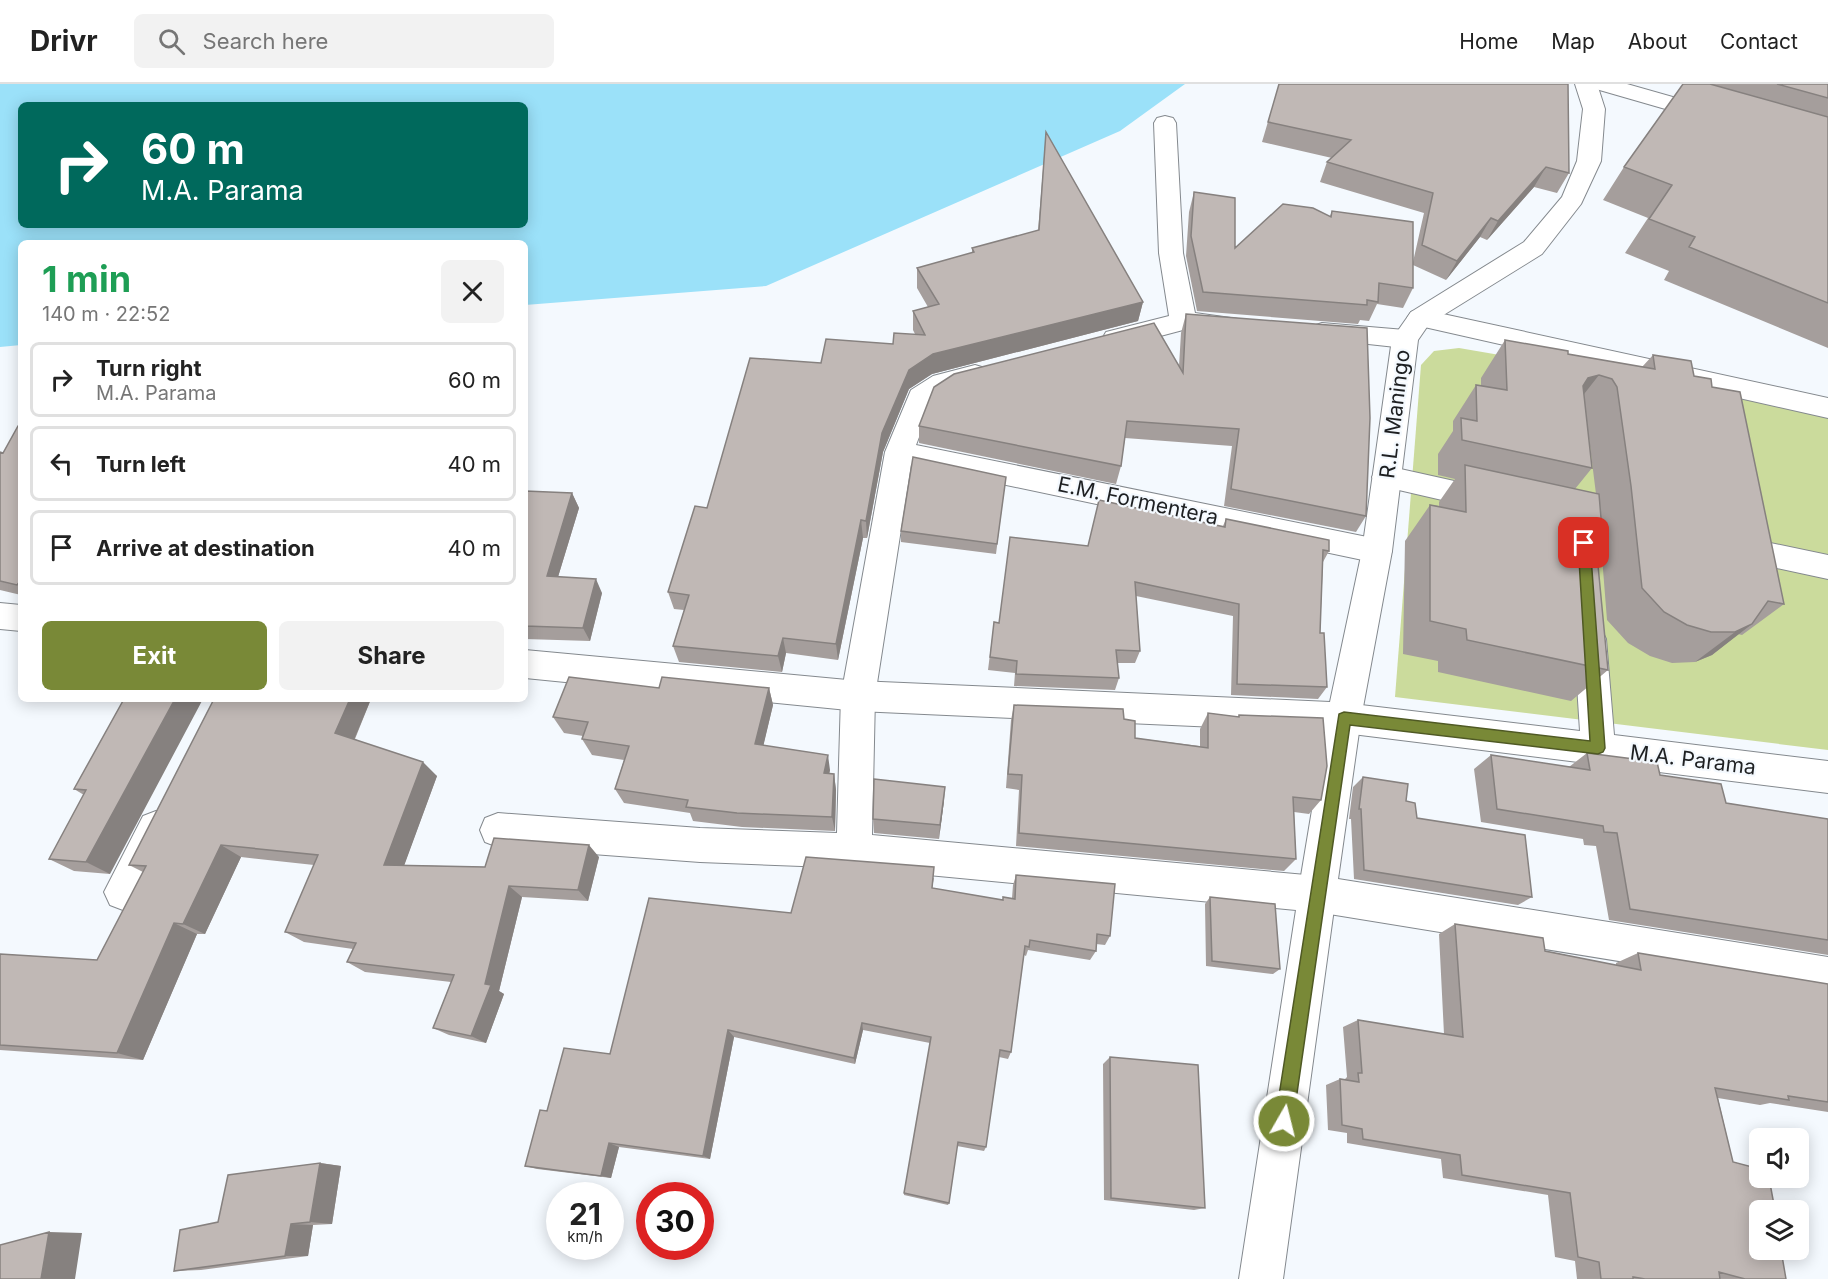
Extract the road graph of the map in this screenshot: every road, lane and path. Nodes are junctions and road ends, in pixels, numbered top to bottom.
1 (1586, 84) edge
2 (1604, 84) edge
3 (1165, 123) dead end
4 (1738, 123) edge
5 (1183, 321) junction
6 (1253, 327) edge
7 (1413, 329) junction
8 (1288, 330) edge
9 (1092, 345) edge
10 (1000, 368) edge
11 (1828, 408) edge
12 (899, 452) junction
13 (1388, 477) junction
14 (1514, 505) edge
15 (1377, 550) junction
16 (1751, 551) edge
17 (1828, 567) edge
18 (0, 616) edge
19 (1589, 616) edge
20 (18, 618) edge
21 (528, 664) edge
22 (858, 696) junction
23 (1344, 718) junction
24 (1598, 748) junction
25 (1828, 777) edge
26 (170, 801) edge
27 (498, 830) dead end
28 (854, 851) junction
29 (123, 892) dead end
30 (1317, 894) junction
31 (1828, 976) edge
32 (1261, 1279) edge

1 - 7 street
2 - 4 street
3 - 5 street
5 - 6 street
5 - 9 street
7 - 8 street
7 - 11 street
7 - 13 street, R.L. Maningo
10 - 12 street
12 - 15 street, E.M. Formentera
12 - 22 street
13 - 14 street
13 - 15 street, R.L. Maningo
15 - 23 street, R.L. Maningo
16 - 17 street
18 - 20 street
19 - 24 street
21 - 22 street, M.A. Parama
22 - 23 street, M.A. Parama
22 - 28 street
23 - 24 street, M.A. Parama
23 - 30 street, R.L. Maningo
24 - 25 street, M.A. Parama
26 - 29 street
27 - 28 street
28 - 30 street
30 - 31 street
30 - 32 street, R.L. Maningo

